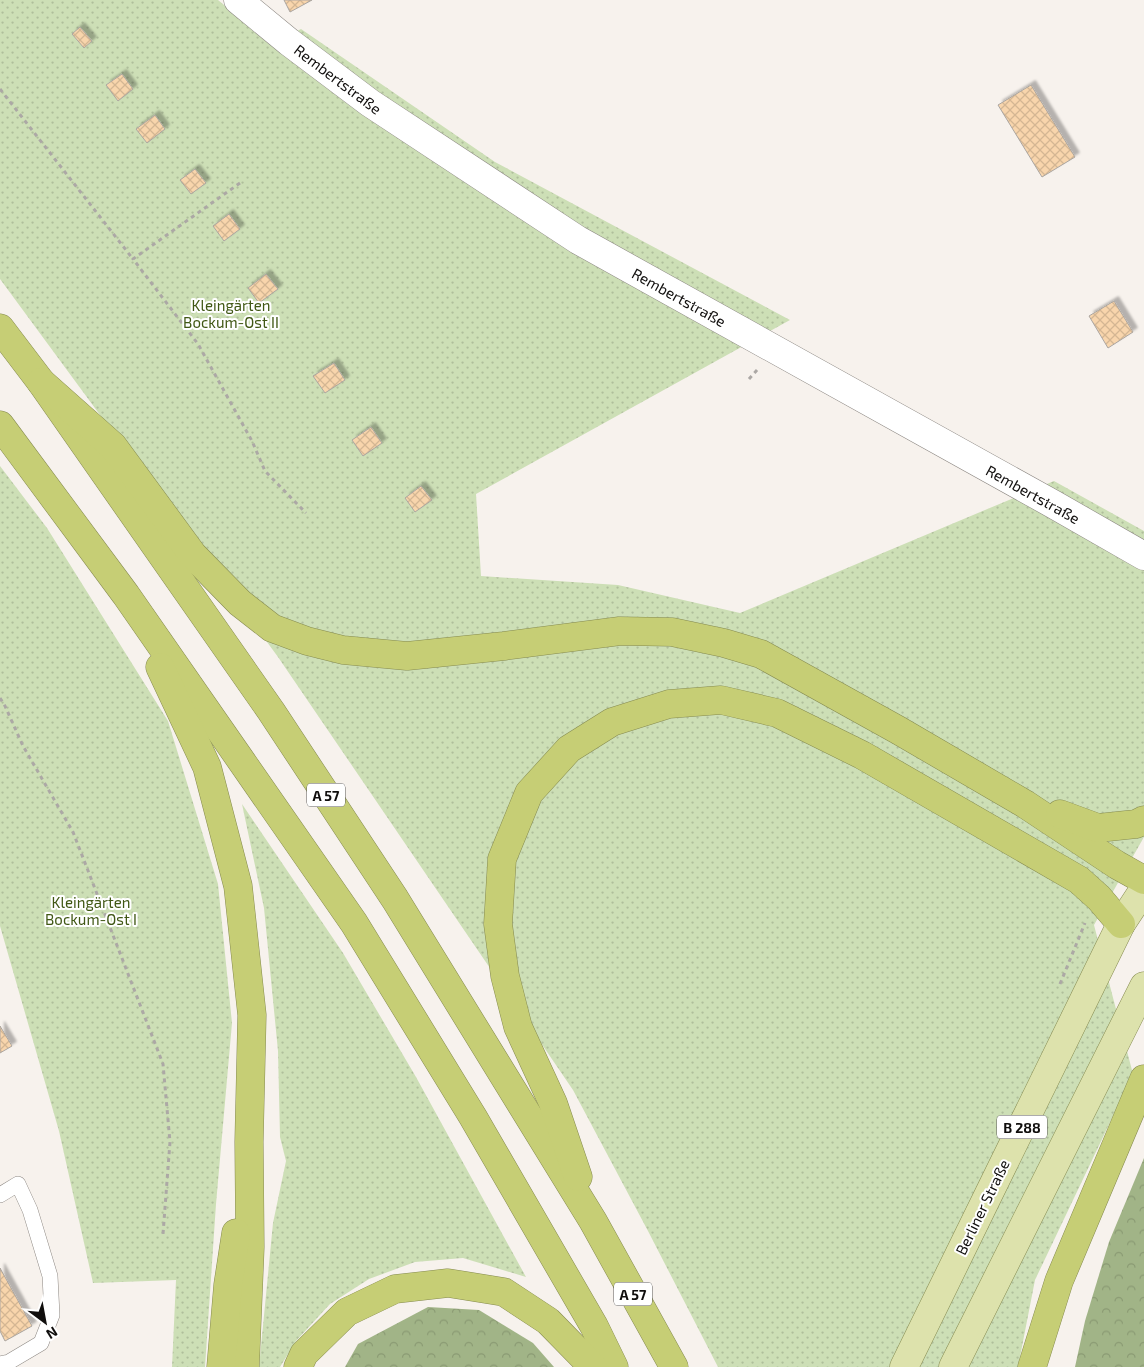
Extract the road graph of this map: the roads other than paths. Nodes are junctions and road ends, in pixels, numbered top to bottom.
1 (238, 0) edge
2 (0, 328) edge
3 (40, 382) junction
4 (0, 425) edge
5 (1144, 556) edge
6 (126, 595) junction
7 (1025, 804) junction
8 (1144, 820) edge
9 (1144, 880) edge
10 (1144, 889) edge
11 (1121, 924) junction
12 (1144, 986) edge
13 (1144, 1079) edge
14 (249, 1142) junction
15 (0, 1195) edge
16 (593, 1221) junction
17 (0, 1364) edge
18 (221, 1367) edge
19 (245, 1367) edge
20 (298, 1367) edge
21 (593, 1367) edge
22 (614, 1367) edge
23 (674, 1367) edge
24 (904, 1367) edge
25 (953, 1367) edge
26 (1032, 1367) edge

1 - 5 street, Rembertstraße
2 - 3 highway, A 57
3 - 7 highway
3 - 16 highway, A 57
4 - 6 highway
6 - 14 highway
6 - 22 highway
7 - 8 highway
7 - 9 highway
10 - 11 main road, Berliner Straße / B 288
11 - 16 highway
11 - 24 main road, Berliner Straße / B 288
12 - 25 main road, B 288
13 - 26 highway
14 - 18 highway
14 - 19 highway
15 - 17 lane
16 - 23 highway, A 57
20 - 21 highway

